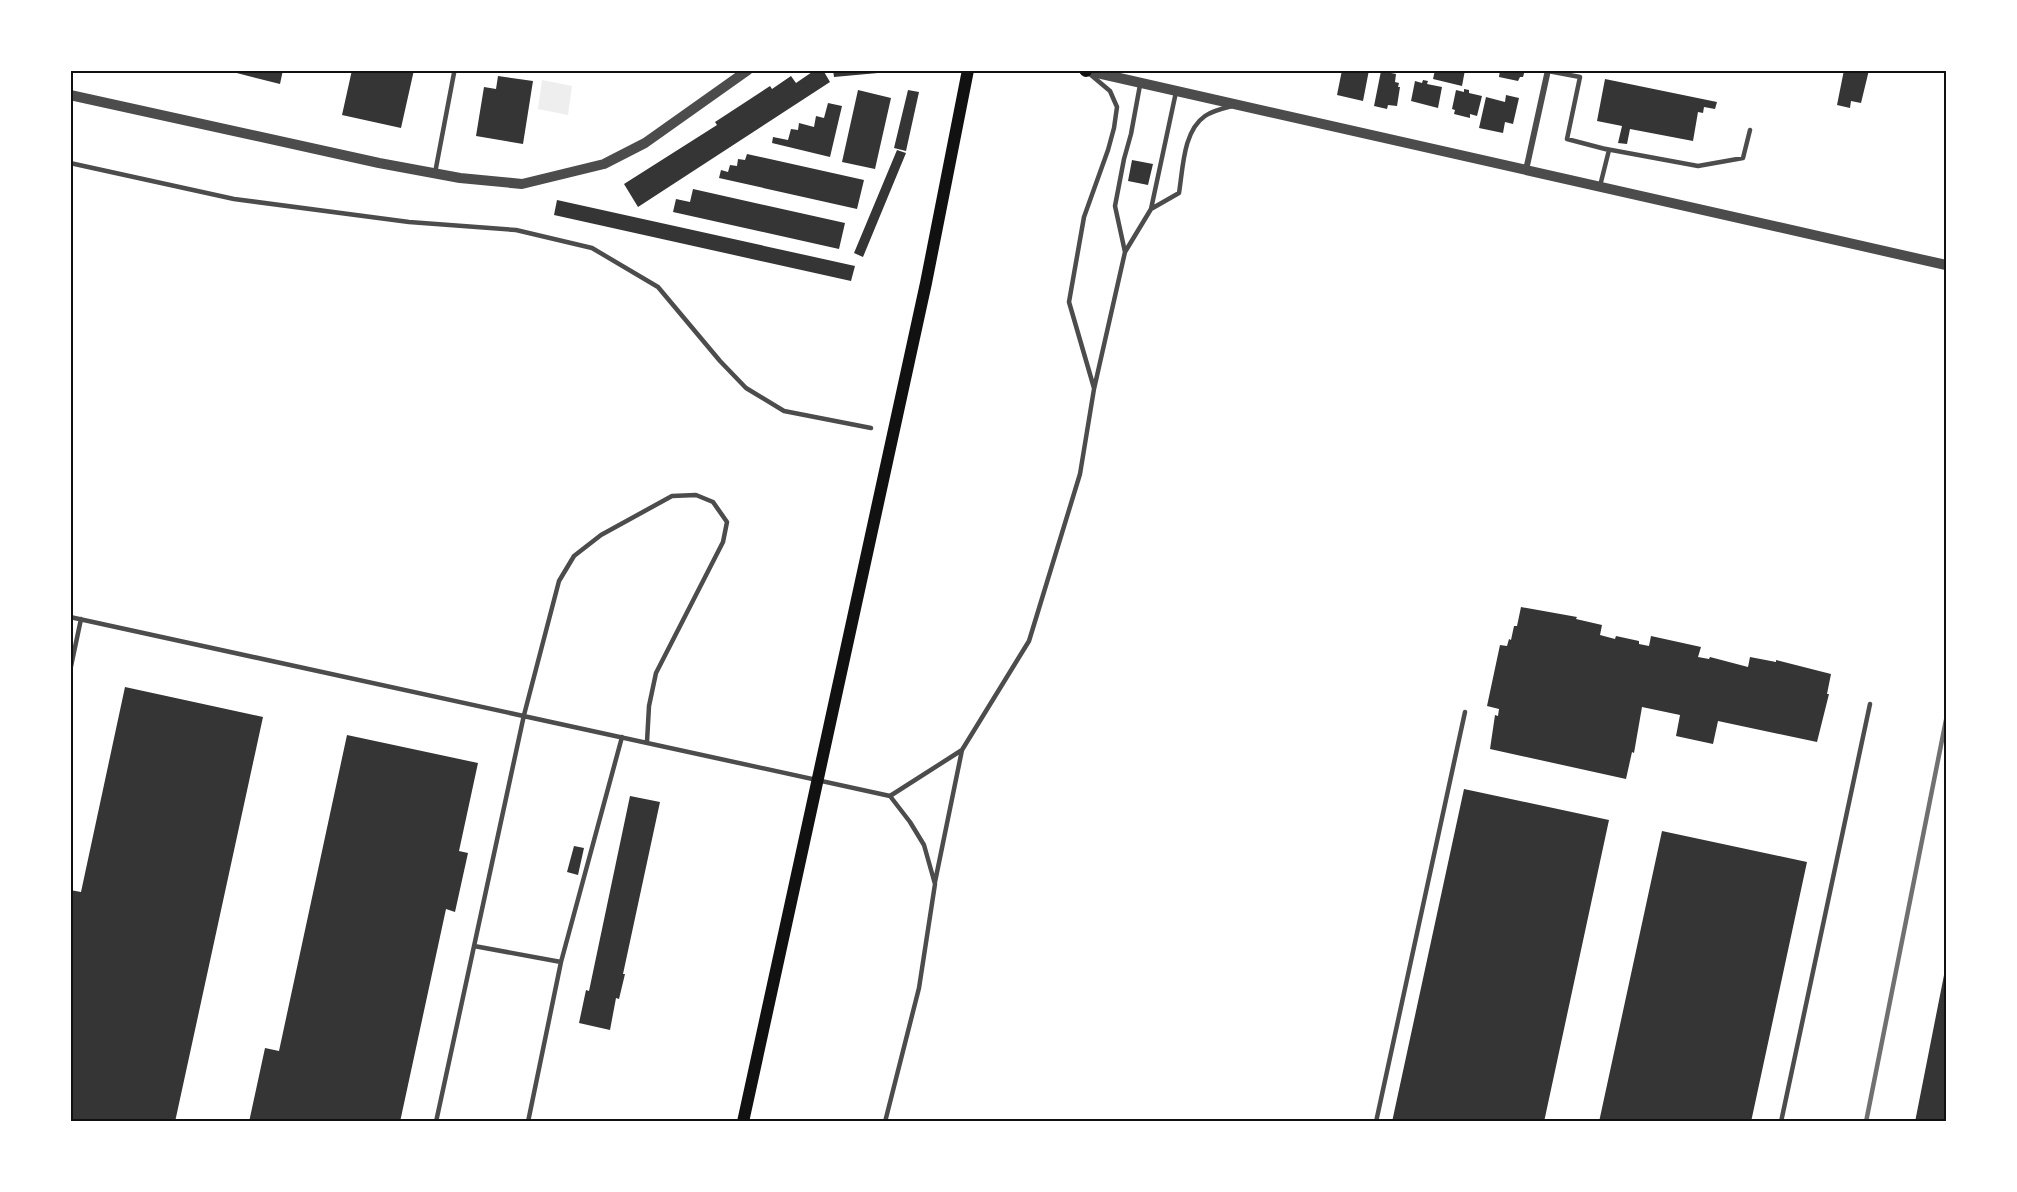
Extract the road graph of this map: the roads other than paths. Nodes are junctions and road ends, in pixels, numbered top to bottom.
1 (748, 70) edge
2 (968, 70) edge
3 (1582, 70) edge
4 (1085, 71) edge
5 (1548, 71) edge
6 (454, 73) dead end
7 (1580, 78) junction
8 (1140, 84) junction
9 (1176, 92) junction
10 (70, 95) edge
11 (1235, 105) junction
12 (1750, 129) dead end
13 (1606, 149) junction
14 (70, 163) edge
15 (1526, 170) junction
16 (435, 173) junction
17 (1600, 186) junction
18 (1151, 209) junction
19 (1125, 252) junction
20 (1947, 265) edge
21 (1094, 388) junction
22 (871, 429) dead end
23 (70, 617) edge
24 (81, 619) junction
25 (70, 671) edge
26 (1870, 704) dead end
27 (1465, 712) dead end
28 (524, 715) junction
29 (622, 737) junction
30 (647, 742) junction
31 (962, 750) junction
32 (890, 796) junction
33 (935, 884) junction
34 (474, 946) junction
35 (561, 962) junction
36 (436, 1122) edge
37 (528, 1122) edge
38 (743, 1122) edge
39 (885, 1122) edge
40 (1376, 1122) edge
41 (1782, 1122) edge

1 - 16 street
2 - 38 main road
3 - 7 lane
4 - 8 street
4 - 21 lane
5 - 7 lane
5 - 15 street
6 - 16 lane
7 - 13 lane
8 - 9 street
8 - 19 lane
9 - 11 street
9 - 18 lane
10 - 16 street
11 - 15 street
11 - 18 lane
12 - 13 lane
13 - 17 lane
14 - 22 lane
15 - 17 street
17 - 20 street
18 - 19 lane
19 - 21 lane
21 - 31 lane
23 - 24 lane
24 - 25 lane
24 - 28 lane
26 - 41 lane
27 - 40 lane
28 - 29 lane
28 - 30 lane
28 - 34 lane
29 - 30 lane
29 - 35 lane
30 - 32 lane
31 - 32 lane
31 - 33 lane
32 - 33 lane
33 - 39 lane
34 - 35 lane
34 - 36 lane
35 - 37 lane

